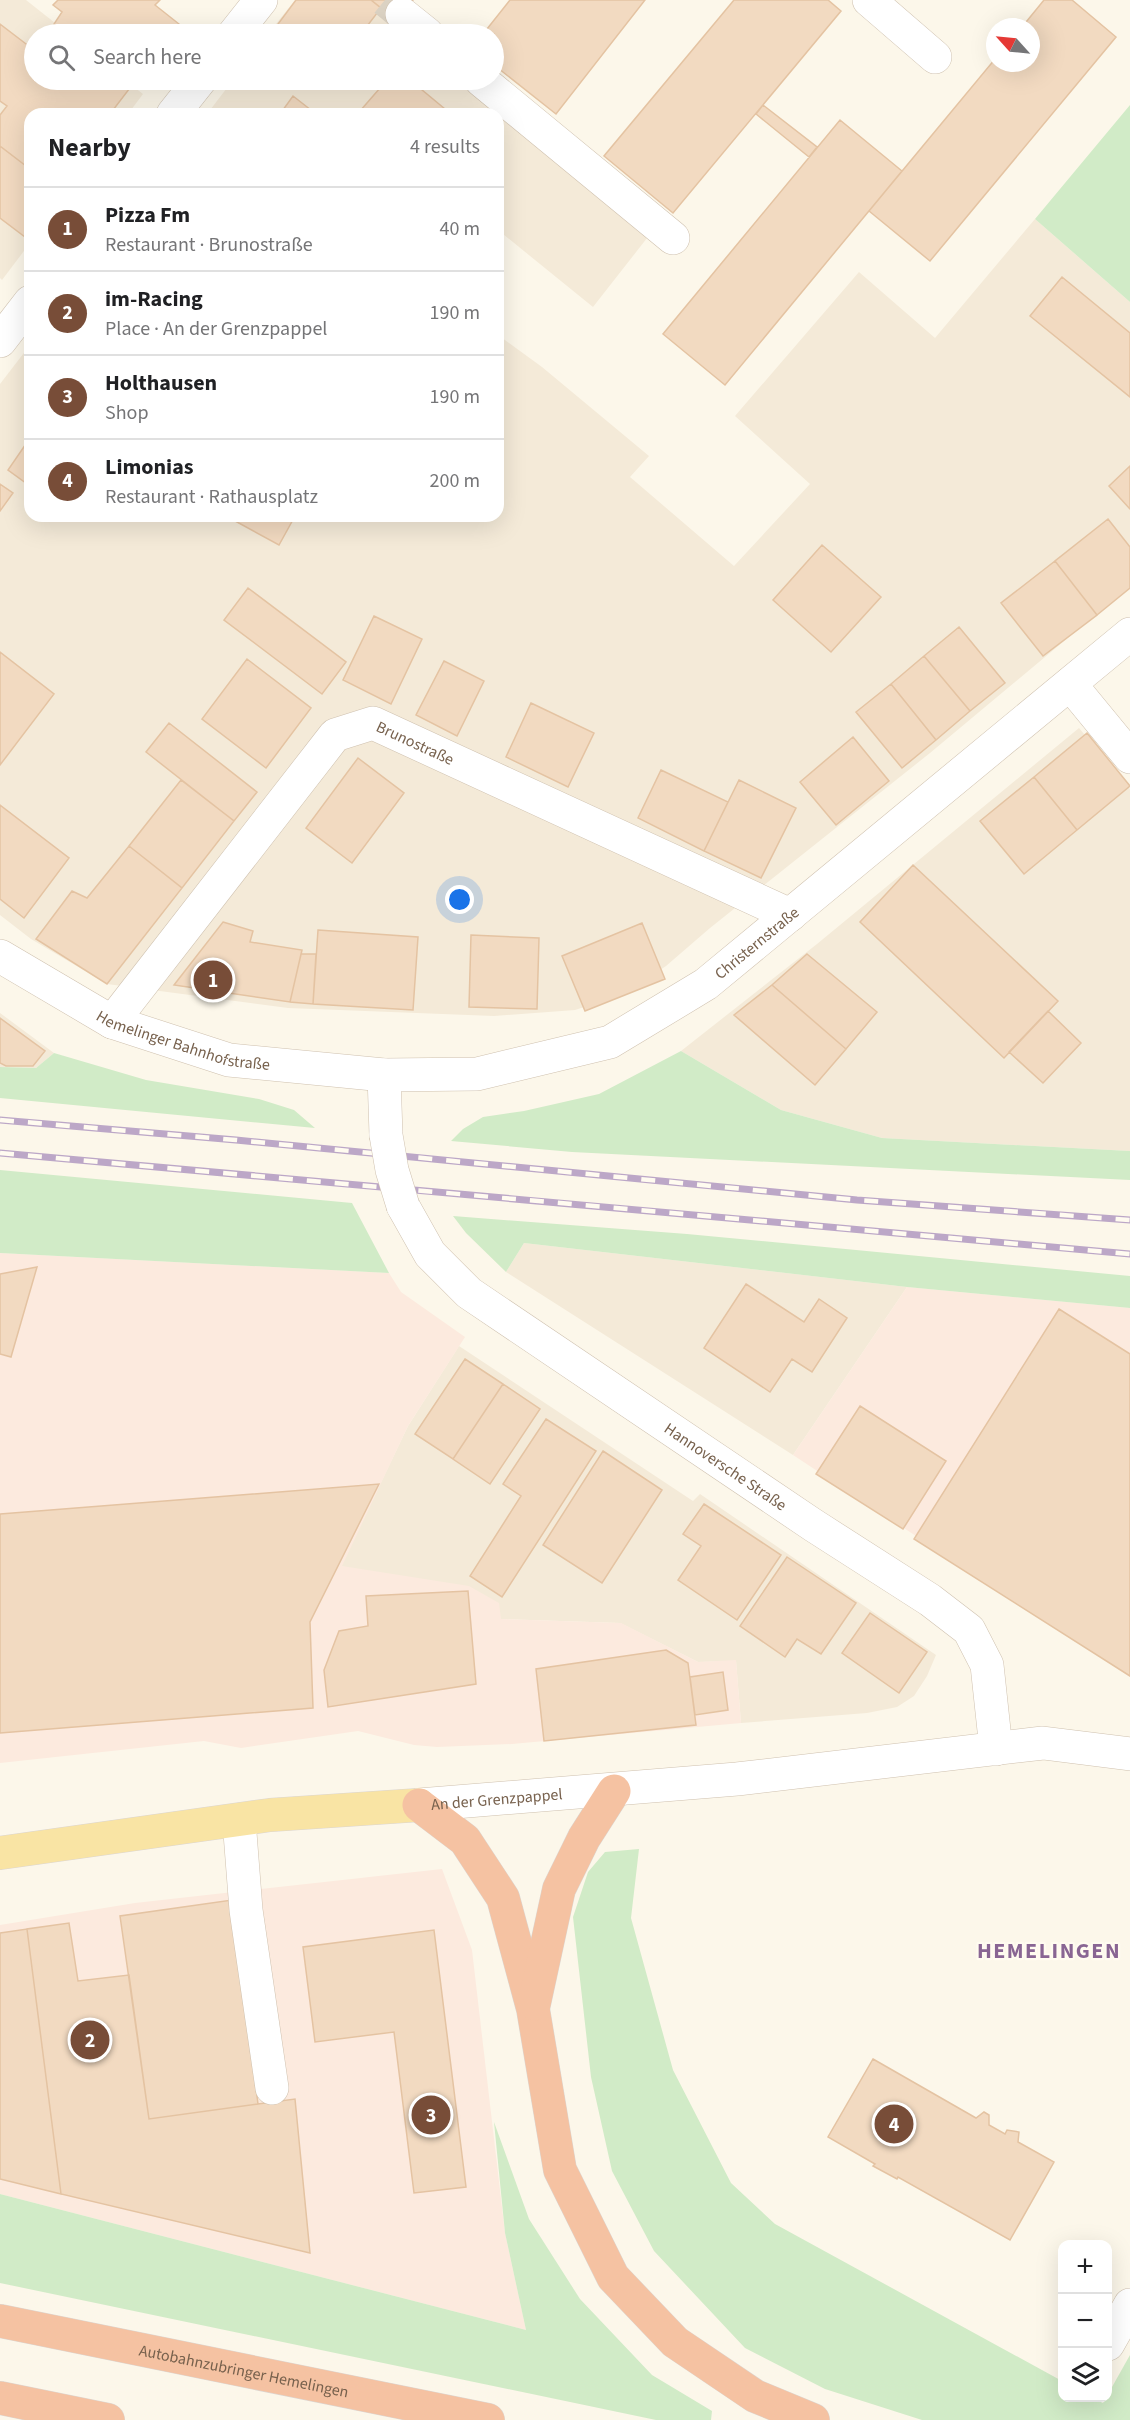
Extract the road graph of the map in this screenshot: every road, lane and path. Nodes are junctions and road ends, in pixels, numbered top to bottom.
1 (261, 0) edge
2 (869, 0) edge
3 (402, 14) tunnel mouth
4 (242, 24) edge
5 (414, 24) edge
6 (935, 57) dead end
7 (192, 90) edge
8 (494, 90) edge
9 (178, 108) edge
10 (673, 238) dead end
11 (1130, 634) edge
12 (1070, 684) junction
13 (1130, 757) edge
14 (790, 915) junction
15 (0, 956) edge
16 (112, 1022) junction
17 (384, 1076) junction
18 (996, 1749) junction
19 (1130, 1754) edge
20 (614, 1791) junction
21 (419, 1805) junction
22 (238, 1820) junction
23 (0, 1853) edge
24 (533, 2009) junction
25 (272, 2088) dead end
26 (1130, 2305) edge
27 (0, 2321) edge
28 (1112, 2336) edge
29 (0, 2398) edge
30 (108, 2420) edge
31 (488, 2420) edge
32 (813, 2420) edge

1 - 4 street
2 - 6 street
3 - 5 street
7 - 9 street
8 - 10 street
11 - 12 street, Christernstraße
12 - 13 street
12 - 14 street, Christernstraße
14 - 16 street, Brunostraße
14 - 17 street, Christernstraße
15 - 16 street, Hemelinger Bahnhofstraße
16 - 17 street, Hemelinger Bahnhofstraße
17 - 18 street, Hannoversche Straße, bridge
18 - 19 street
18 - 20 street, An der Grenzpappel
20 - 21 street, An der Grenzpappel
20 - 24 highway
21 - 22 main road, An der Grenzpappel
21 - 24 highway
22 - 23 main road, An der Grenzpappel
22 - 25 street
24 - 32 highway
26 - 28 street
27 - 31 highway, Autobahnzubringer Hemelingen
29 - 30 highway

